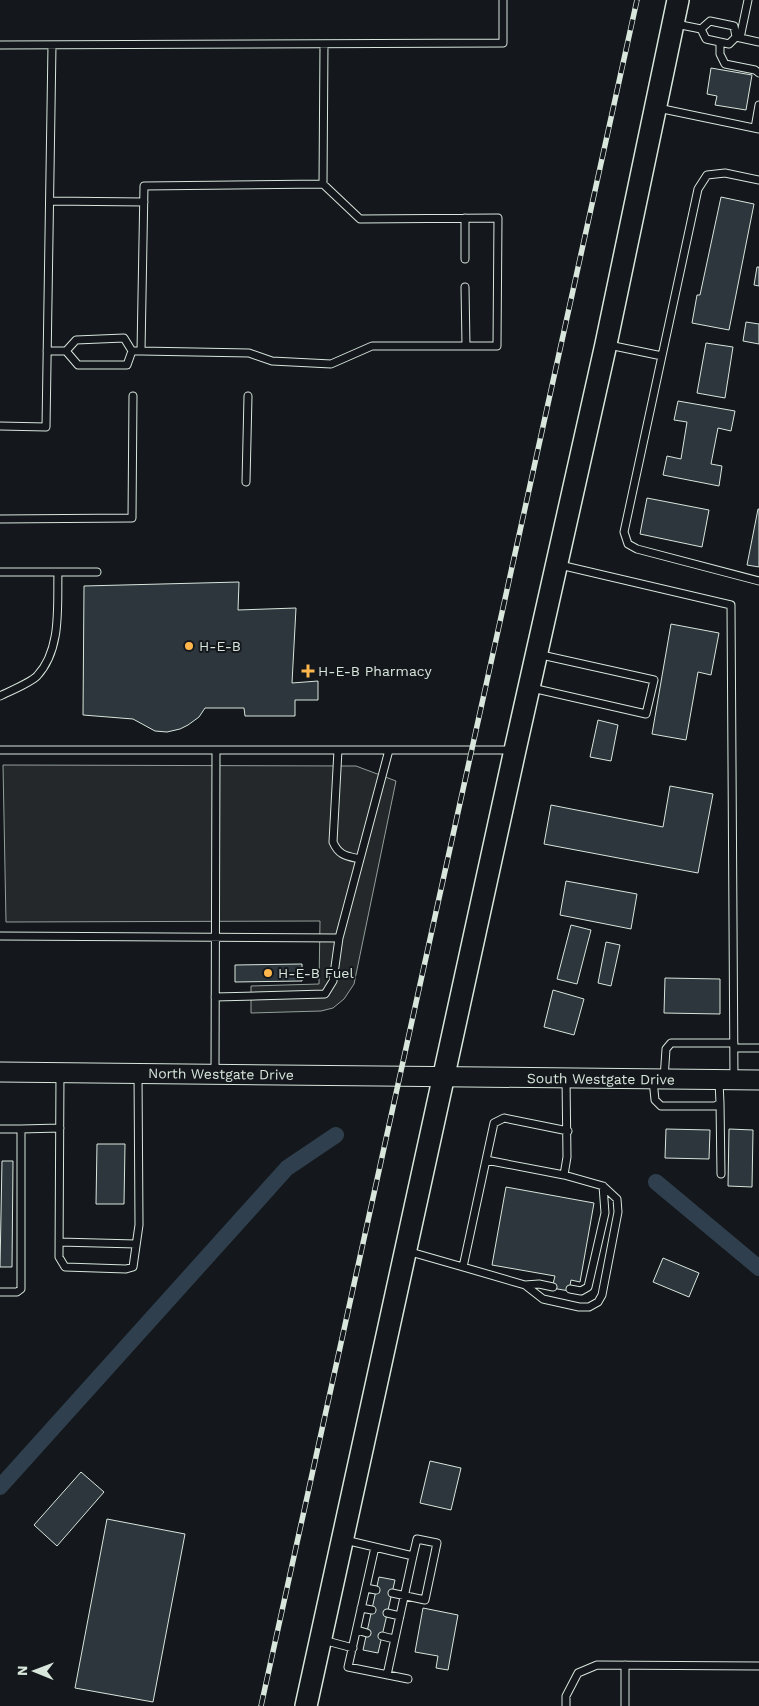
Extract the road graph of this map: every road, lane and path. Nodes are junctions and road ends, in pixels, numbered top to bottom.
1 (503, 0) edge
2 (678, 0) edge
3 (748, 0) edge
4 (673, 24) junction
5 (702, 29) junction
6 (738, 38) junction
7 (720, 42) junction
8 (759, 42) edge
9 (324, 44) junction
10 (0, 45) edge
11 (52, 45) junction
12 (759, 73) edge
13 (759, 105) edge
14 (656, 108) junction
15 (757, 129) edge
16 (759, 180) edge
17 (323, 184) junction
18 (50, 201) junction
19 (144, 202) junction
20 (465, 218) junction
21 (465, 259) dead end
22 (465, 286) dead end
23 (606, 344) junction
24 (466, 346) junction
25 (47, 351) junction
26 (66, 351) junction
27 (132, 351) junction
28 (141, 352) junction
29 (662, 356) junction
30 (133, 396) dead end
31 (248, 396) dead end
32 (0, 426) edge
33 (246, 482) dead end
34 (0, 519) edge
35 (557, 565) junction
36 (0, 572) edge
37 (58, 572) junction
38 (97, 572) dead end
39 (759, 581) edge
40 (537, 654) junction
41 (530, 687) junction
42 (0, 696) edge
43 (0, 750) edge
44 (216, 750) junction
45 (338, 750) junction
46 (390, 750) junction
47 (515, 750) junction
48 (360, 860) junction
49 (0, 936) edge
50 (215, 938) junction
51 (339, 938) junction
52 (215, 997) junction
53 (734, 1046) junction
54 (759, 1048) edge
55 (0, 1072) edge
56 (60, 1072) junction
57 (138, 1073) junction
58 (215, 1073) junction
59 (443, 1078) junction
60 (566, 1079) junction
61 (659, 1080) junction
62 (726, 1080) junction
63 (759, 1080) edge
64 (720, 1103) junction
65 (60, 1128) junction
66 (0, 1129) edge
67 (21, 1129) junction
68 (568, 1131) junction
69 (486, 1160) junction
70 (721, 1174) dead end
71 (564, 1175) junction
72 (604, 1186) junction
73 (60, 1242) junction
74 (136, 1244) junction
75 (406, 1251) junction
76 (463, 1267) junction
77 (525, 1285) junction
78 (553, 1287) dead end
79 (570, 1289) dead end
80 (0, 1292) edge
81 (342, 1540) junction
82 (375, 1547) junction
83 (413, 1556) junction
84 (366, 1588) junction
85 (376, 1590) dead end
86 (392, 1593) dead end
87 (404, 1596) junction
88 (361, 1608) junction
89 (372, 1610) dead end
90 (387, 1613) dead end
91 (400, 1616) junction
92 (356, 1630) junction
93 (367, 1632) dead end
94 (382, 1636) dead end
95 (321, 1639) junction
96 (394, 1639) junction
97 (353, 1648) junction
98 (625, 1666) junction
99 (759, 1666) edge
100 (387, 1675) junction
101 (408, 1679) dead end
102 (306, 1706) edge
103 (566, 1706) edge
104 (625, 1706) edge

1 - 9 lane
2 - 4 main road
3 - 6 lane
4 - 5 lane
4 - 14 main road
5 - 6 lane
5 - 7 lane
6 - 7 lane
6 - 8 lane
7 - 12 lane
9 - 11 lane
9 - 17 lane
10 - 11 lane
11 - 18 lane
13 - 15 lane
14 - 15 lane
14 - 23 main road
16 - 29 lane
17 - 19 lane
17 - 20 lane
18 - 19 lane
18 - 25 lane
19 - 28 lane
20 - 21 lane
20 - 24 lane
22 - 24 lane
23 - 29 lane
23 - 35 main road
24 - 28 lane
25 - 26 lane
25 - 32 lane
26 - 27 lane
26 - 27 lane
27 - 28 lane
29 - 39 lane
30 - 34 lane
31 - 33 lane
35 - 40 main road
35 - 53 lane
36 - 37 lane
37 - 38 lane
37 - 42 lane
40 - 41 main road
40 - 41 lane
41 - 47 main road
43 - 44 lane
44 - 45 lane
44 - 50 lane
45 - 46 lane
45 - 48 lane
46 - 47 lane
46 - 48 lane
47 - 59 main road
48 - 51 lane
49 - 50 lane
50 - 51 lane
50 - 52 lane
51 - 52 lane
52 - 58 lane
53 - 54 lane
53 - 61 lane
53 - 62 lane
55 - 56 street, North Westgate Drive
56 - 57 street, North Westgate Drive
56 - 65 lane
57 - 58 street, North Westgate Drive
57 - 74 lane
58 - 59 street, North Westgate Drive
59 - 60 street, South Westgate Drive
59 - 75 main road
60 - 61 street, South Westgate Drive
60 - 68 lane
61 - 62 street, South Westgate Drive
61 - 64 lane
62 - 63 street, South Westgate Drive
62 - 64 lane
64 - 70 lane
65 - 67 lane
65 - 73 lane
66 - 67 lane
67 - 80 lane
68 - 69 lane
68 - 71 lane
69 - 71 lane
69 - 76 lane
71 - 72 lane
72 - 77 lane
72 - 79 lane
73 - 74 lane
73 - 74 lane
75 - 76 lane
75 - 81 main road
76 - 77 lane
77 - 78 lane
81 - 82 lane
81 - 95 main road
82 - 83 lane
82 - 84 lane
83 - 87 lane
83 - 87 lane
84 - 85 lane
84 - 88 lane
86 - 87 lane
87 - 91 lane
88 - 89 lane
88 - 92 lane
90 - 91 lane
91 - 96 lane
92 - 93 lane
92 - 97 lane
94 - 96 lane
95 - 97 lane
95 - 102 main road
96 - 100 lane
97 - 100 lane
98 - 99 lane
98 - 103 lane
98 - 104 lane
100 - 101 lane

